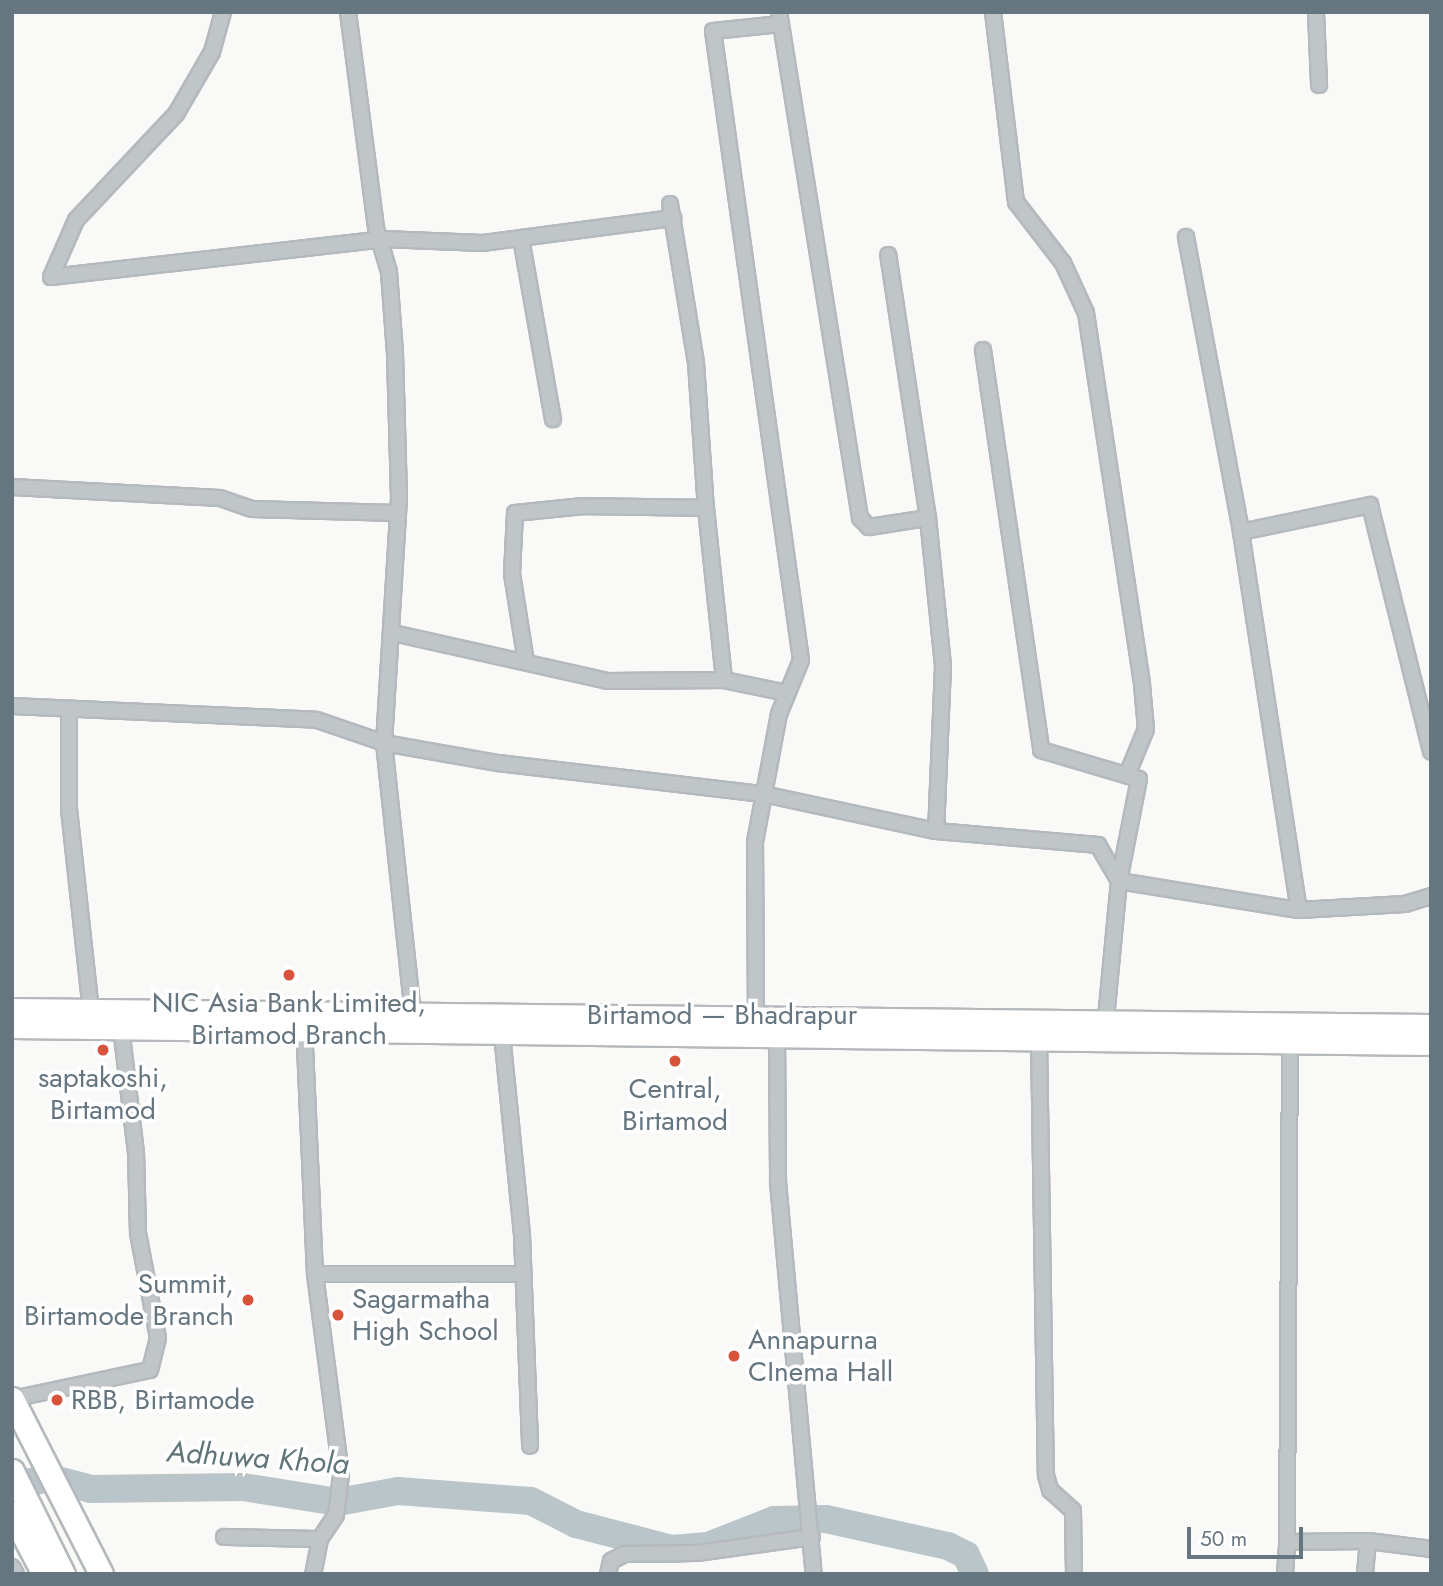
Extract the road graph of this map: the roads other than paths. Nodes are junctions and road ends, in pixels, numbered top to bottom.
1 (223, 12) edge
2 (348, 12) edge
3 (993, 12) edge
4 (1316, 12) edge
5 (780, 18) edge
6 (1319, 85) dead end
7 (1186, 237) dead end
8 (521, 238) junction
9 (383, 239) junction
10 (888, 255) dead end
11 (983, 351) dead end
12 (552, 419) dead end
13 (12, 487) edge
14 (706, 508) junction
15 (397, 513) junction
16 (928, 518) junction
17 (1241, 532) junction
18 (393, 633) junction
19 (526, 662) junction
20 (724, 680) junction
21 (787, 693) junction
22 (12, 706) edge
23 (69, 711) junction
24 (384, 743) junction
25 (1431, 752) edge
26 (1126, 775) junction
27 (763, 794) junction
28 (936, 831) junction
29 (1119, 881) junction
30 (1431, 896) edge
31 (1298, 910) junction
32 (12, 1009) edge
33 (91, 1010) junction
34 (413, 1015) junction
35 (304, 1019) junction
36 (120, 1020) junction
37 (1431, 1025) edge
38 (501, 1026) junction
39 (766, 1026) junction
40 (12, 1027) edge
41 (1105, 1032) junction
42 (1290, 1035) junction
43 (1039, 1039) junction
44 (1431, 1044) edge
45 (314, 1274) junction
46 (519, 1274) junction
47 (14, 1403) edge
48 (530, 1446) dead end
49 (12, 1471) edge
50 (22, 1512) edge
51 (812, 1536) junction
52 (224, 1537) dead end
53 (320, 1539) junction
54 (1368, 1541) junction
55 (1287, 1542) junction
56 (1431, 1549) edge
57 (12, 1567) edge
58 (16, 1574) edge
59 (44, 1574) edge
60 (63, 1574) edge
61 (102, 1574) edge
62 (313, 1574) edge
63 (608, 1574) edge
64 (814, 1574) edge
65 (1074, 1574) edge
66 (1285, 1574) edge
67 (1365, 1574) edge

1 - 9 street
2 - 9 street
3 - 26 street
4 - 6 street
5 - 16 street
5 - 21 street
7 - 17 street
8 - 9 street
8 - 12 street
8 - 14 street
9 - 15 street
10 - 16 street
11 - 26 street
13 - 15 street
14 - 19 street
14 - 20 street
15 - 18 street
16 - 28 street
17 - 25 street
17 - 31 street
18 - 19 street
18 - 24 street
19 - 20 street
20 - 21 street
21 - 27 street
22 - 23 street
23 - 24 street
23 - 33 street
24 - 27 street
24 - 34 street
26 - 29 street
27 - 28 street
27 - 39 street
28 - 29 street
29 - 31 street
29 - 41 street
30 - 31 street
32 - 33 main road, Birtamod — Bhadrapur
33 - 36 main road, Birtamod — Bhadrapur
34 - 35 main road, Birtamod — Bhadrapur
34 - 38 main road, Birtamod — Bhadrapur
35 - 36 main road, Birtamod — Bhadrapur
35 - 38 main road, Birtamod — Bhadrapur
35 - 45 street
36 - 40 main road, Birtamod — Bhadrapur
36 - 47 street
37 - 42 main road, Birtamod — Bhadrapur
38 - 39 main road, Birtamod — Bhadrapur
38 - 46 street
39 - 41 main road, Birtamod — Bhadrapur
39 - 43 main road, Birtamod — Bhadrapur
39 - 51 street
41 - 42 main road, Birtamod — Bhadrapur
41 - 43 main road, Birtamod — Bhadrapur
42 - 44 main road, Birtamod — Bhadrapur
42 - 55 street
43 - 65 street
45 - 46 street
45 - 53 street
46 - 48 street
47 - 61 highway
49 - 50 highway
50 - 59 highway
50 - 60 highway
51 - 63 street
51 - 64 street
52 - 53 street
53 - 62 street
54 - 55 street
54 - 56 street
54 - 67 street
55 - 66 street
57 - 58 street

